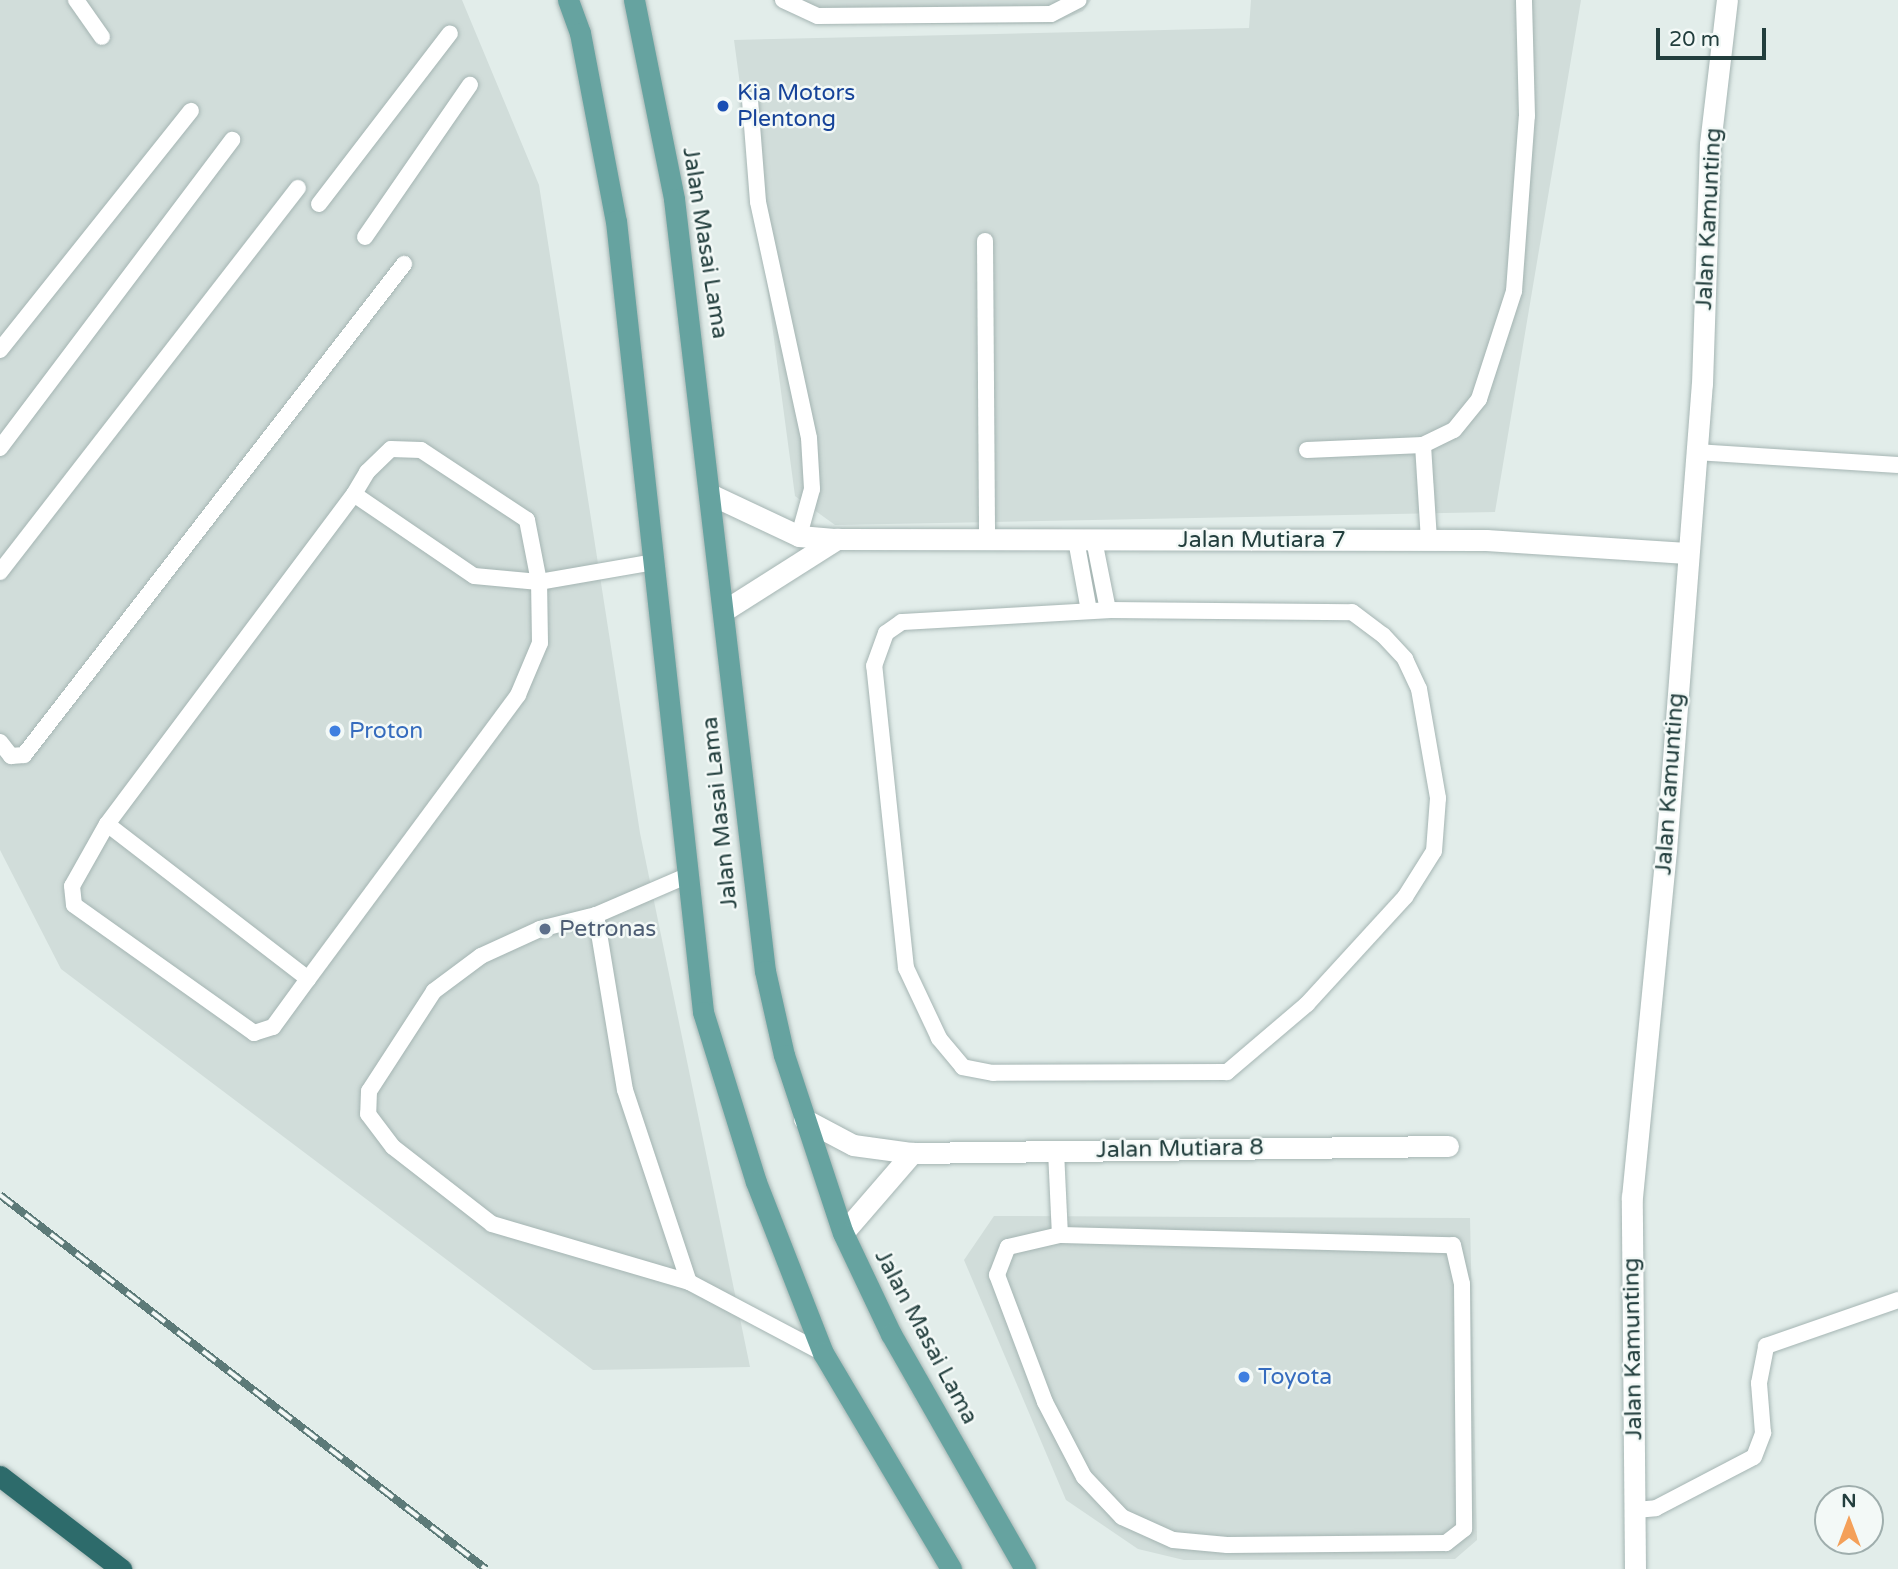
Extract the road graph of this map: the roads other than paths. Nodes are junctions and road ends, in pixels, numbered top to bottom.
1 (76, 0) edge
2 (568, 0) edge
3 (634, 0) edge
4 (783, 0) edge
5 (1079, 0) edge
6 (1524, 0) edge
7 (1727, 0) edge
8 (450, 33) dead end
9 (103, 37) dead end
10 (470, 85) dead end
11 (750, 100) dead end
12 (191, 111) dead end
13 (232, 141) dead end
14 (298, 188) dead end
15 (319, 204) dead end
16 (365, 237) dead end
17 (985, 241) dead end
18 (404, 264) dead end
19 (0, 350) edge
20 (1423, 445) junction
21 (0, 448) edge
22 (1307, 450) dead end
23 (1696, 452) junction
24 (1898, 465) edge
25 (354, 494) junction
26 (714, 496) junction
27 (799, 536) junction
28 (836, 539) junction
29 (987, 539) junction
30 (1085, 540) junction
31 (1429, 540) junction
32 (1688, 553) junction
33 (654, 562) junction
34 (0, 572) edge
35 (539, 582) junction
36 (725, 610) junction
37 (1108, 610) junction
38 (1089, 611) junction
39 (0, 743) edge
40 (107, 824) junction
41 (684, 877) junction
42 (596, 915) junction
43 (308, 979) junction
44 (804, 1119) junction
45 (1448, 1146) dead end
46 (1056, 1151) junction
47 (912, 1153) junction
48 (843, 1233) junction
49 (1060, 1235) junction
50 (689, 1282) junction
51 (1898, 1300) edge
52 (823, 1353) junction
53 (0, 1476) edge
54 (1635, 1510) junction
55 (121, 1569) edge
56 (951, 1569) edge
57 (1025, 1569) edge
58 (1635, 1569) edge

1 - 9 lane
2 - 33 main road, Jalan Masai Lama
3 - 26 main road, Jalan Masai Lama
4 - 5 lane
6 - 20 lane
7 - 23 street, Jalan Kamunting
8 - 15 lane
10 - 16 lane
11 - 27 lane
12 - 19 lane
13 - 21 lane
14 - 34 lane
17 - 29 lane
18 - 39 lane
20 - 22 lane
20 - 31 lane
23 - 24 lane
23 - 32 street, Jalan Kamunting
25 - 35 lane
25 - 35 lane
25 - 40 lane
26 - 27 street, Jalan Mutiara 7
26 - 36 main road, Jalan Masai Lama
27 - 28 street, Jalan Mutiara 7
28 - 29 street, Jalan Mutiara 7
28 - 36 street
29 - 30 street, Jalan Mutiara 7
30 - 31 street, Jalan Mutiara 7
30 - 37 lane
30 - 38 lane
31 - 32 street, Jalan Mutiara 7
32 - 54 street, Jalan Kamunting
33 - 35 lane
33 - 41 main road, Jalan Masai Lama
35 - 43 lane
36 - 44 main road, Jalan Masai Lama
37 - 38 lane
37 - 38 lane
40 - 43 lane
40 - 43 lane
41 - 42 lane
41 - 52 main road, Jalan Masai Lama
42 - 50 lane
42 - 50 lane
44 - 47 street, Jalan Mutiara 8
44 - 48 main road, Jalan Masai Lama
45 - 46 street, Jalan Mutiara 8
46 - 47 street, Jalan Mutiara 8
46 - 49 lane
47 - 48 street
48 - 57 main road, Jalan Masai Lama
49 - 49 lane
50 - 52 lane
51 - 54 lane
52 - 56 main road, Jalan Masai Lama
53 - 55 highway
54 - 58 street, Jalan Kamunting

